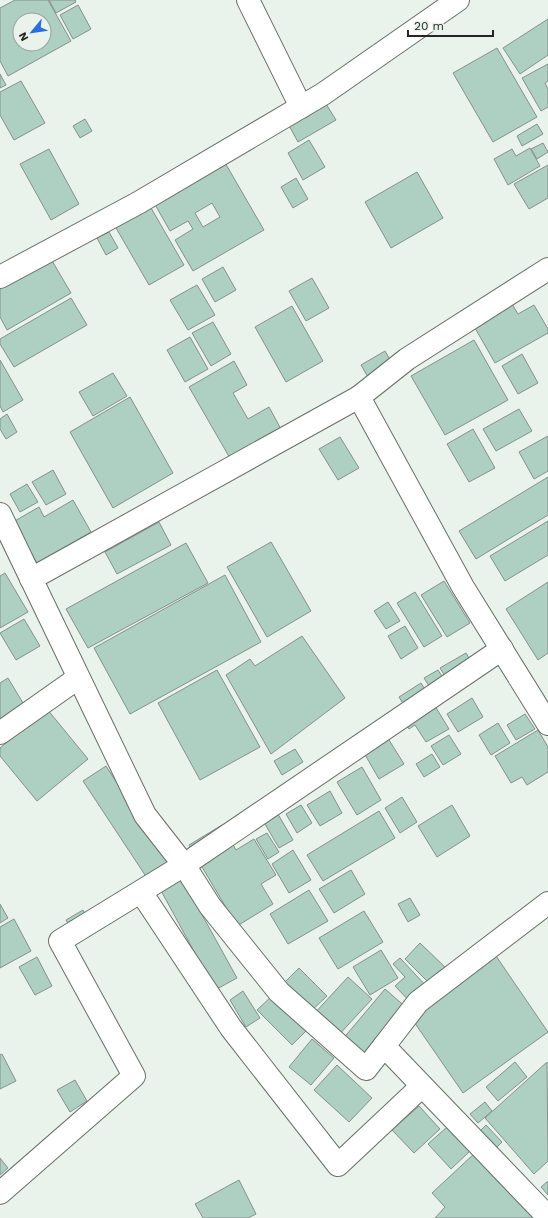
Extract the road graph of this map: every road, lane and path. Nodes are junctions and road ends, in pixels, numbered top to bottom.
1 (248, 0) edge
2 (458, 0) edge
3 (301, 107) junction
4 (548, 269) edge
5 (0, 277) edge
6 (359, 397) junction
7 (0, 514) edge
8 (31, 579) junction
9 (502, 650) junction
10 (78, 678) junction
11 (548, 724) edge
12 (0, 733) edge
13 (184, 865) junction
14 (141, 892) junction
15 (548, 903) edge
16 (384, 1046) junction
17 (422, 1086) junction
18 (0, 1193) edge
19 (548, 1217) edge

1 - 3 street
2 - 3 street
3 - 5 street
4 - 6 street
6 - 8 street
6 - 9 street
7 - 8 street
8 - 10 street
9 - 11 street
9 - 13 street
10 - 12 street
10 - 13 street
13 - 14 street
13 - 16 street
14 - 17 street
14 - 18 street
15 - 16 street
16 - 17 street
17 - 19 street

